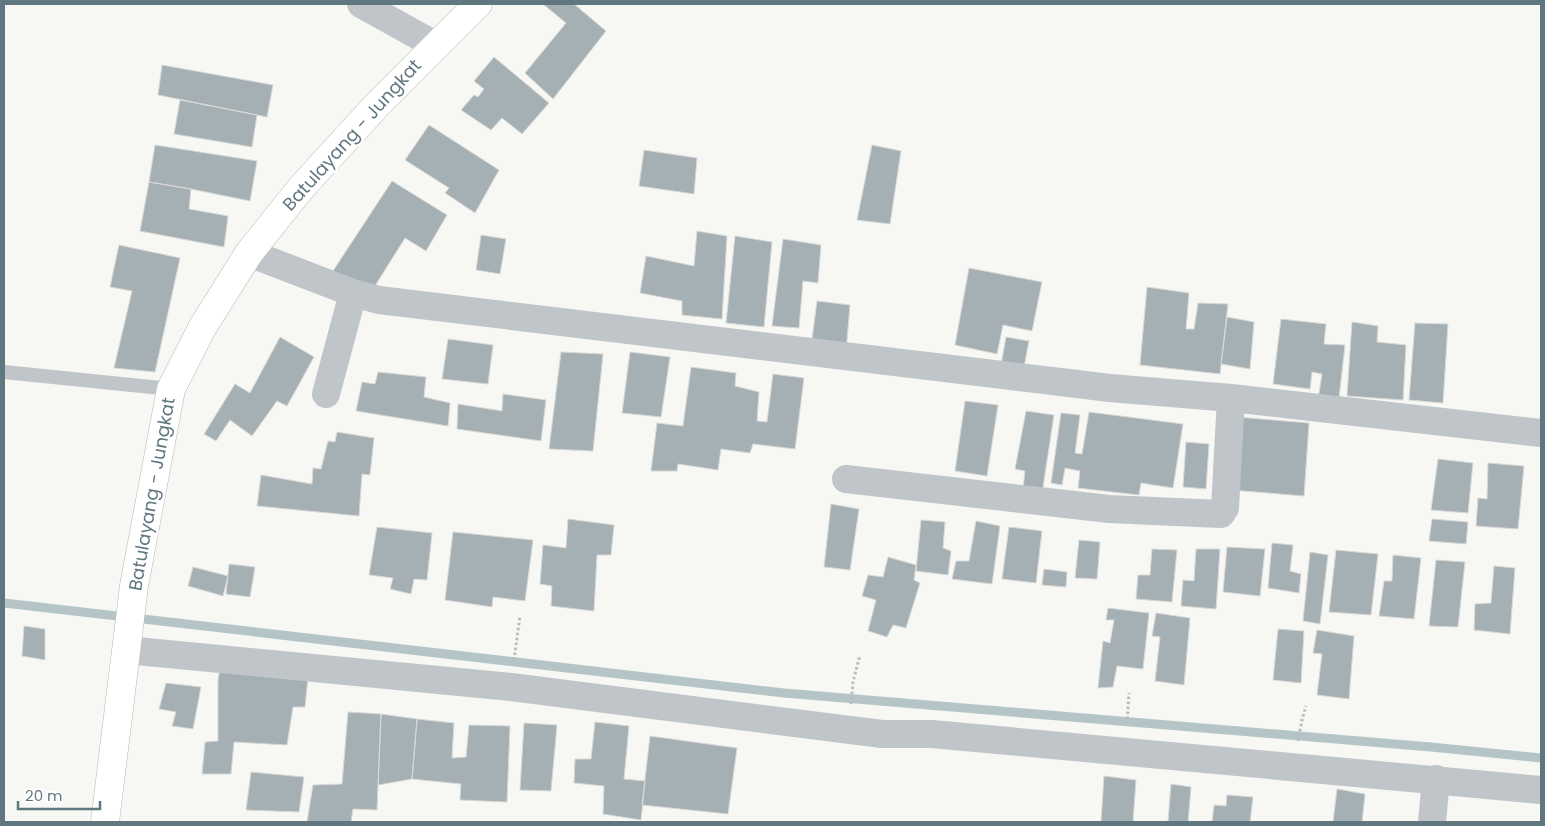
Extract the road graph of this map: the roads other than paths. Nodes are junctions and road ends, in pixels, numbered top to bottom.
1 (361, 4) edge
2 (478, 4) edge
3 (435, 45) junction
4 (249, 253) junction
5 (353, 293) junction
6 (4, 372) edge
7 (171, 389) junction
8 (326, 394) dead end
9 (1231, 398) junction
10 (1541, 433) edge
11 (846, 479) dead end
12 (128, 638) junction
13 (1436, 780) junction
14 (1541, 790) edge
15 (105, 822) edge
16 (1432, 822) edge

1 - 3 street
2 - 3 highway, Batulayang - Jungkat
3 - 4 highway, Batulayang - Jungkat
4 - 5 street
4 - 7 highway, Batulayang - Jungkat
5 - 8 street
5 - 9 street
6 - 7 lane
7 - 12 highway, Batulayang - Jungkat
9 - 10 street
9 - 11 street
12 - 13 street
12 - 15 highway, Batulayang - Jungkat
13 - 14 street
13 - 16 street

